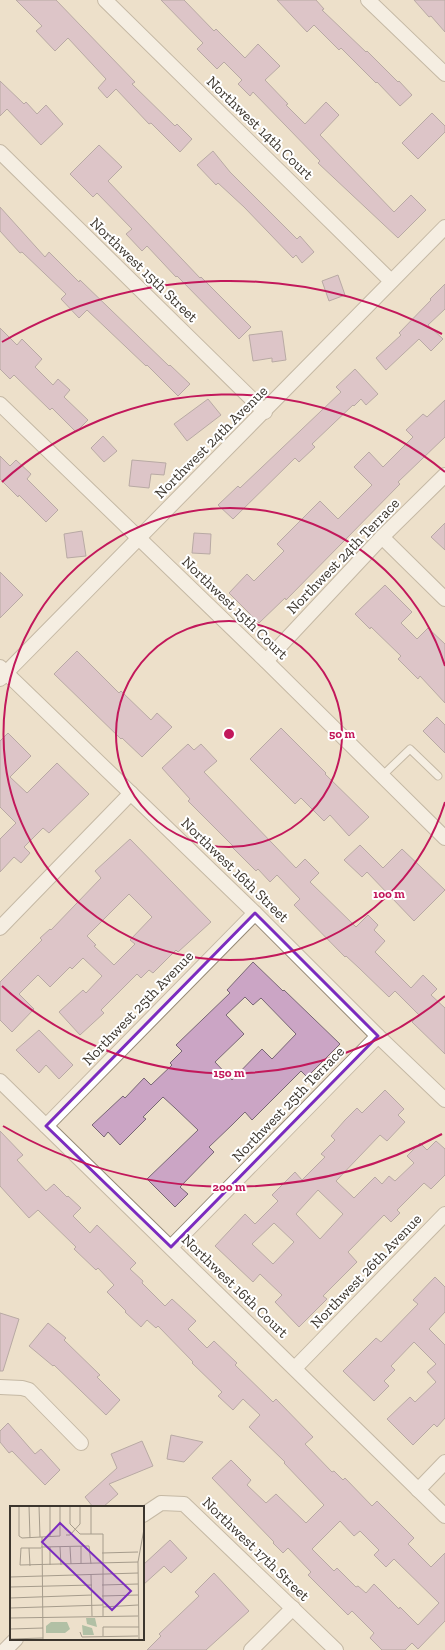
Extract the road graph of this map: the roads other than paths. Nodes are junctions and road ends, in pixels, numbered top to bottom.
1 (105, 0) edge
2 (368, 0) edge
3 (445, 74) edge
4 (0, 152) edge
5 (445, 227) edge
6 (391, 281) junction
7 (0, 404) edge
8 (264, 412) junction
9 (445, 475) edge
10 (382, 537) junction
11 (139, 539) junction
12 (445, 598) edge
13 (266, 661) junction
14 (2, 673) edge
15 (382, 776) junction
16 (438, 776) dead end
17 (131, 793) junction
18 (445, 838) edge
19 (255, 913) junction
20 (0, 928) edge
21 (378, 1036) junction
22 (0, 1081) edge
23 (445, 1100) edge
24 (46, 1126) junction
25 (445, 1214) edge
26 (171, 1248) junction
27 (295, 1368) junction
28 (0, 1388) edge
29 (81, 1443) dead end
30 (445, 1462) edge
31 (418, 1490) junction
32 (144, 1513) edge
33 (445, 1516) edge
34 (293, 1608) junction
35 (15, 1640) edge
36 (5, 1650) edge
37 (250, 1650) edge
38 (336, 1650) edge

1 - 6 street, Northwest 14th Court
2 - 3 street
4 - 8 street, Northwest 15th Street
5 - 6 street, Northwest 24th Avenue
6 - 8 street, Northwest 24th Avenue
7 - 11 street, Northwest 15th Court
8 - 11 street, Northwest 24th Avenue
9 - 10 street, Northwest 24th Terrace
10 - 12 street
10 - 13 street, Northwest 24th Terrace
11 - 13 street, Northwest 15th Court
11 - 14 street, Northwest 24th Avenue
13 - 15 street, Northwest 15th Court
14 - 17 street, Northwest 16th Street
15 - 16 lane
15 - 18 street, Northwest 15th Court
17 - 19 street, Northwest 16th Street
17 - 20 street
19 - 21 street, Northwest 16th Street
19 - 24 street, Northwest 25th Avenue
21 - 23 street, Northwest 16th Street
21 - 26 street, Northwest 25th Terrace
22 - 24 street, Northwest 16th Court
24 - 26 street, Northwest 16th Court
25 - 27 street, Northwest 26th Avenue
26 - 27 street, Northwest 16th Court
27 - 31 street, Northwest 16th Court
28 - 29 street
30 - 31 street
31 - 33 street, Northwest 16th Court
32 - 34 street, Northwest 17th Street
34 - 37 street
34 - 38 street, Northwest 17th Street
35 - 36 street

